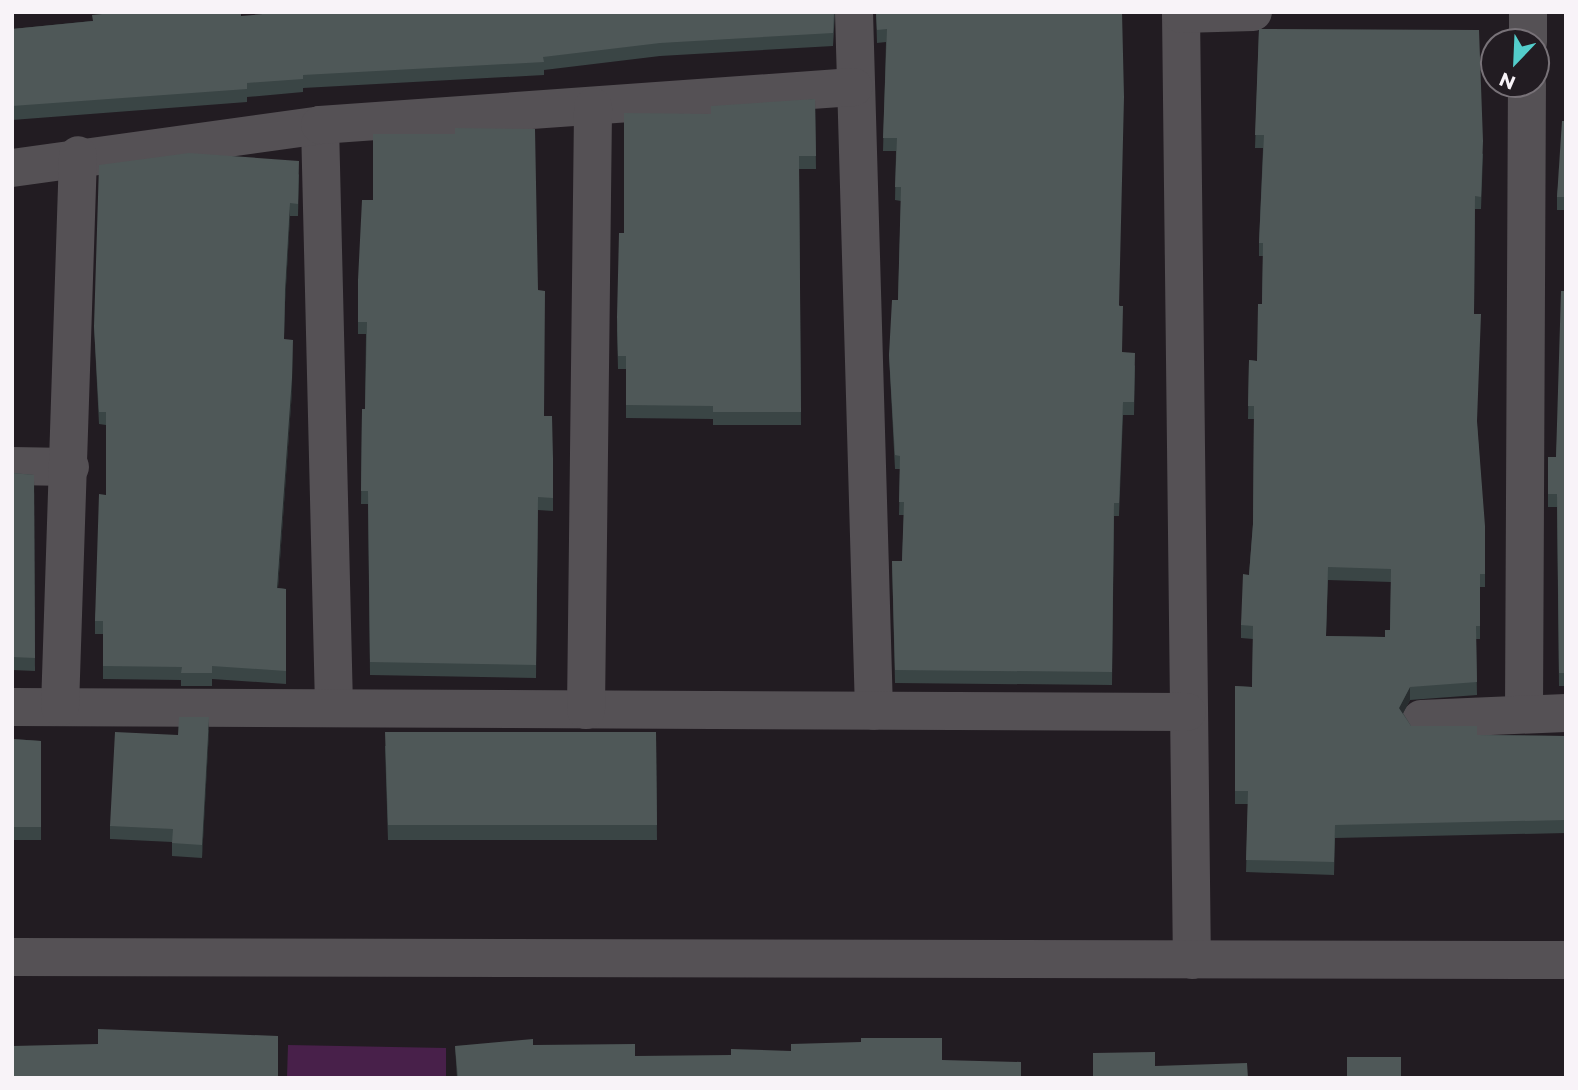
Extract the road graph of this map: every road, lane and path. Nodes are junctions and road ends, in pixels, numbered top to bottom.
1 (854, 12) edge
2 (1253, 12) edge
3 (1181, 13) edge
4 (853, 87) junction
5 (1527, 98) edge
6 (593, 107) junction
7 (320, 125) junction
8 (78, 156) junction
9 (12, 168) edge
10 (12, 466) edge
11 (70, 467) junction
12 (60, 707) junction
13 (334, 707) junction
14 (12, 708) edge
15 (586, 710) junction
16 (874, 711) junction
17 (1187, 712) junction
18 (1524, 712) junction
19 (1566, 713) edge
20 (1421, 719) dead end
21 (12, 957) edge
22 (1192, 960) junction
23 (1566, 960) edge

1 - 4 street
2 - 3 street
3 - 17 street
4 - 6 street
4 - 16 street
5 - 18 street
6 - 7 street
6 - 15 street
7 - 8 street
7 - 13 street
8 - 9 street
8 - 11 street
10 - 11 street
11 - 12 street
12 - 13 street
12 - 14 street
13 - 15 street
15 - 16 street
16 - 17 street
17 - 22 street
18 - 19 street
18 - 20 street
21 - 22 street
22 - 23 street

